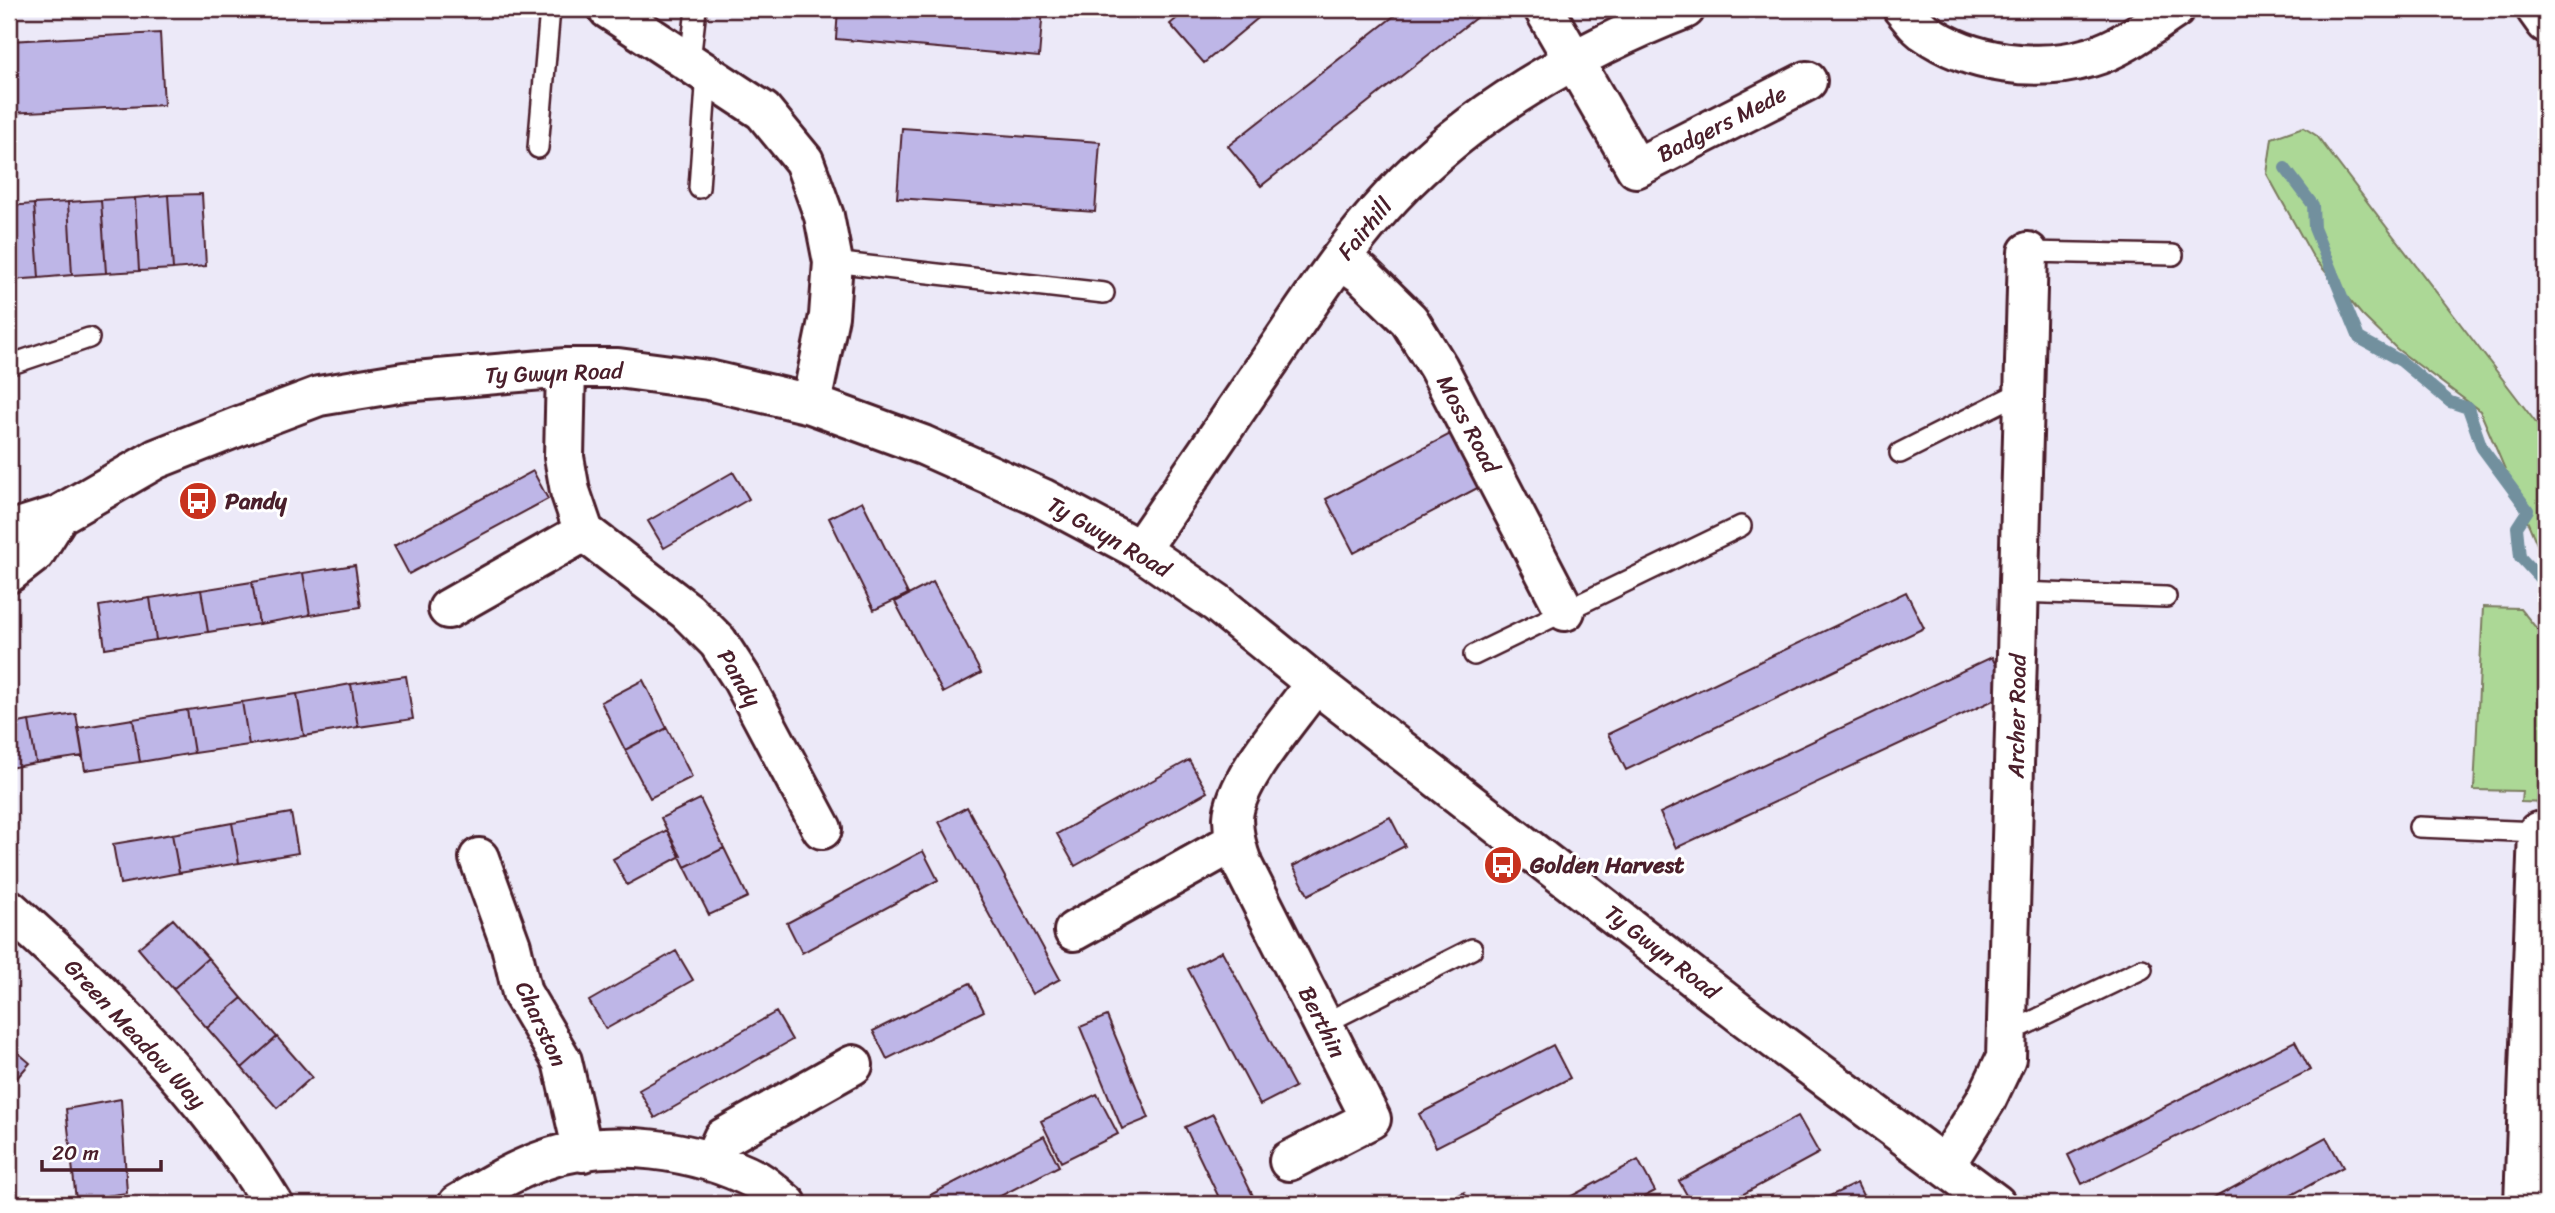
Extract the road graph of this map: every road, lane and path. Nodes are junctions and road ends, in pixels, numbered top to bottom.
1 (550, 9) edge
2 (608, 9) edge
3 (696, 9) edge
4 (1544, 9) edge
5 (1685, 9) edge
6 (1903, 9) edge
7 (2175, 9) edge
8 (2536, 9) edge
9 (2546, 23) edge
10 (1576, 60) junction
11 (699, 67) junction
12 (1807, 81) dead end
13 (538, 148) dead end
14 (699, 188) dead end
15 (2028, 252) joint
16 (2173, 255) dead end
17 (1340, 259) junction
18 (833, 262) junction
19 (1104, 293) dead end
20 (89, 338) dead end
21 (9, 365) edge
22 (566, 368) junction
23 (2025, 390) junction
24 (811, 404) junction
25 (1900, 453) dead end
26 (59, 515) junction
27 (1741, 526) dead end
28 (584, 532) junction
29 (9, 536) edge
30 (1140, 550) junction
31 (9, 573) edge
32 (2019, 592) junction
33 (2166, 597) dead end
34 (448, 609) dead end
35 (1565, 611) junction
36 (1474, 655) dead end
37 (1315, 683) junction
38 (2419, 827) dead end
39 (822, 829) dead end
40 (2538, 832) joint
41 (1234, 842) junction
42 (479, 858) dead end
43 (9, 909) edge
44 (1074, 931) dead end
45 (1472, 949) dead end
46 (2142, 969) dead end
47 (1323, 1024) junction
48 (2008, 1032) junction
49 (2537, 1042) edge
50 (853, 1065) dead end
51 (583, 1152) junction
52 (1289, 1161) dead end
53 (712, 1162) junction
54 (1945, 1165) junction
55 (273, 1204) edge
56 (458, 1204) edge
57 (788, 1204) edge
58 (1996, 1204) edge
59 (2524, 1204) edge

1 - 13 lane
2 - 11 street
3 - 11 lane
4 - 10 street
5 - 10 street, Fairhill
6 - 7 street
8 - 9 street
10 - 12 street, Badgers Mede
10 - 17 street, Fairhill
11 - 14 lane
11 - 18 street
15 - 16 lane
15 - 23 street, Archer Road
17 - 30 street, Fairhill
17 - 35 street, Moss Road
18 - 19 lane
18 - 24 street
20 - 21 lane
22 - 24 street, Ty Gwyn Road
22 - 26 street, Ty Gwyn Road
22 - 28 street
23 - 25 lane
23 - 32 street, Archer Road
24 - 30 street, Ty Gwyn Road
26 - 29 street, Ty Gwyn Road
26 - 31 street, Ty Gwyn Road
27 - 35 lane
28 - 34 street
28 - 39 street, Pandy
30 - 37 street, Ty Gwyn Road
32 - 33 lane
32 - 48 street, Archer Road
35 - 36 lane
37 - 41 street, Berthin
37 - 54 street, Ty Gwyn Road
38 - 40 lane
40 - 49 street
41 - 44 street
41 - 47 street, Berthin
42 - 51 street, Charston
43 - 55 street, Green Meadow Way
45 - 47 lane
46 - 48 lane
47 - 52 street, Berthin
48 - 54 street, Archer Road
49 - 59 street
50 - 53 street
51 - 53 street
51 - 56 street
53 - 57 street
54 - 58 street, Ty Gwyn Road

